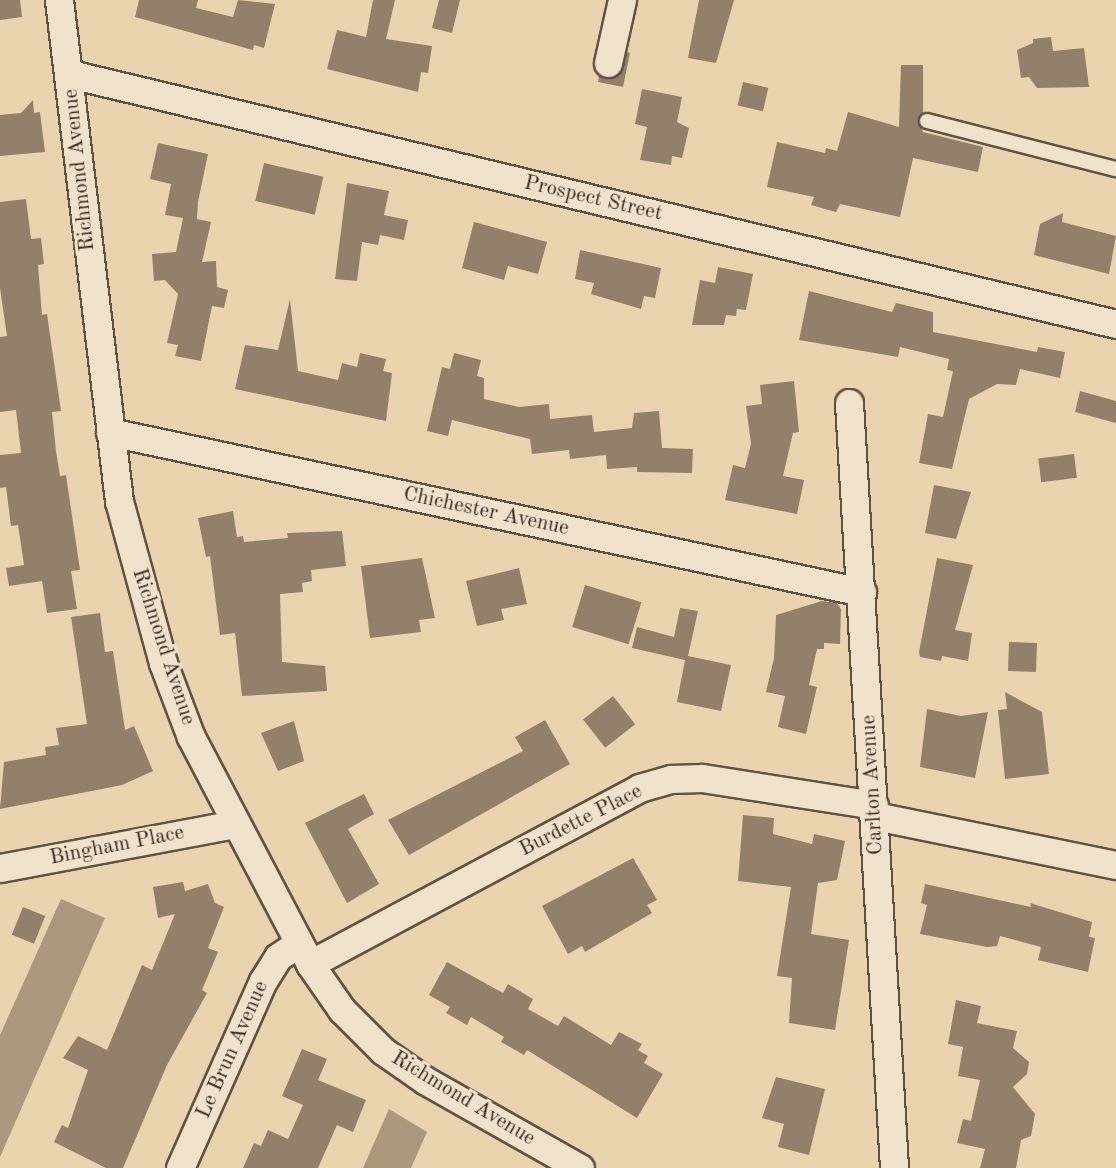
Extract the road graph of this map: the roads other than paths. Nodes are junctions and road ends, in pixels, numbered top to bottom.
1 (59, 0) edge
2 (622, 0) edge
3 (608, 63) dead end
4 (70, 74) junction
5 (927, 121) dead end
6 (1116, 169) edge
7 (1116, 324) edge
8 (849, 403) dead end
9 (110, 432) junction
10 (862, 592) junction
11 (875, 811) junction
12 (234, 824) junction
13 (1116, 866) edge
14 (0, 868) edge
15 (305, 954) junction
16 (180, 1168) edge
17 (579, 1168) edge
18 (894, 1168) edge

1 - 4 street, Richmond Avenue
2 - 3 street
4 - 7 street, Prospect Street
4 - 9 street, Richmond Avenue
5 - 6 lane
8 - 10 street, Carlton Avenue
9 - 10 street, Chichester Avenue
9 - 12 street, Richmond Avenue
10 - 11 street, Carlton Avenue
11 - 13 street, Burdette Place
11 - 15 street, Burdette Place
11 - 18 street, Carlton Avenue
12 - 14 street, Bingham Place
12 - 15 street, Richmond Avenue
15 - 16 street, Le Brun Avenue
15 - 17 street, Richmond Avenue

